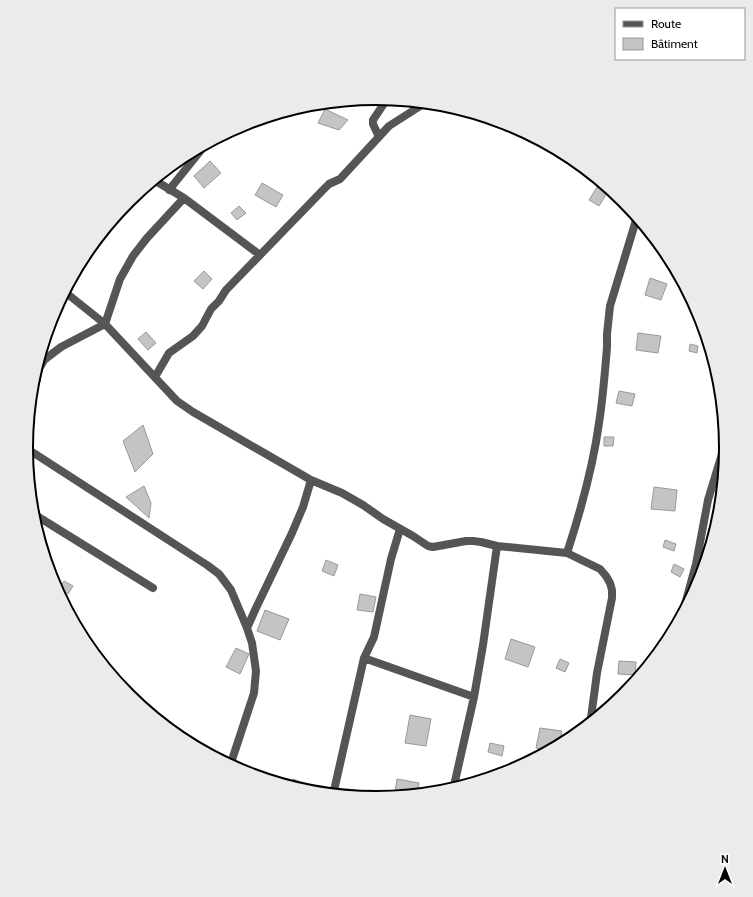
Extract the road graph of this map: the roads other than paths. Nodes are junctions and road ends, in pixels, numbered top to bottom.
1 (383, 105) edge
2 (418, 108) edge
3 (379, 138) junction
4 (196, 157) edge
5 (159, 183) edge
6 (170, 190) junction
7 (184, 198) junction
8 (636, 223) edge
9 (260, 255) junction
10 (69, 296) edge
11 (105, 324) junction
12 (45, 359) edge
13 (155, 377) junction
14 (33, 453) edge
15 (719, 463) edge
16 (311, 480) junction
17 (41, 518) edge
18 (400, 529) junction
19 (497, 546) junction
20 (567, 553) junction
21 (153, 588) dead end
22 (688, 593) edge
23 (247, 628) junction
24 (364, 658) junction
25 (474, 697) junction
26 (591, 717) edge
27 (232, 760) edge
28 (455, 782) edge
29 (334, 789) edge

1 - 3 street
2 - 3 street
3 - 9 street
4 - 6 street
5 - 6 street
6 - 7 street
7 - 9 street
7 - 11 street
8 - 20 street
9 - 13 street
10 - 11 street
11 - 12 street
11 - 13 street
13 - 16 street
14 - 23 street
15 - 22 street
16 - 18 street
16 - 23 street
17 - 21 street
18 - 19 street
18 - 24 street
19 - 20 street
19 - 25 street
20 - 26 street
23 - 27 street
24 - 25 street
24 - 29 street
25 - 28 street

